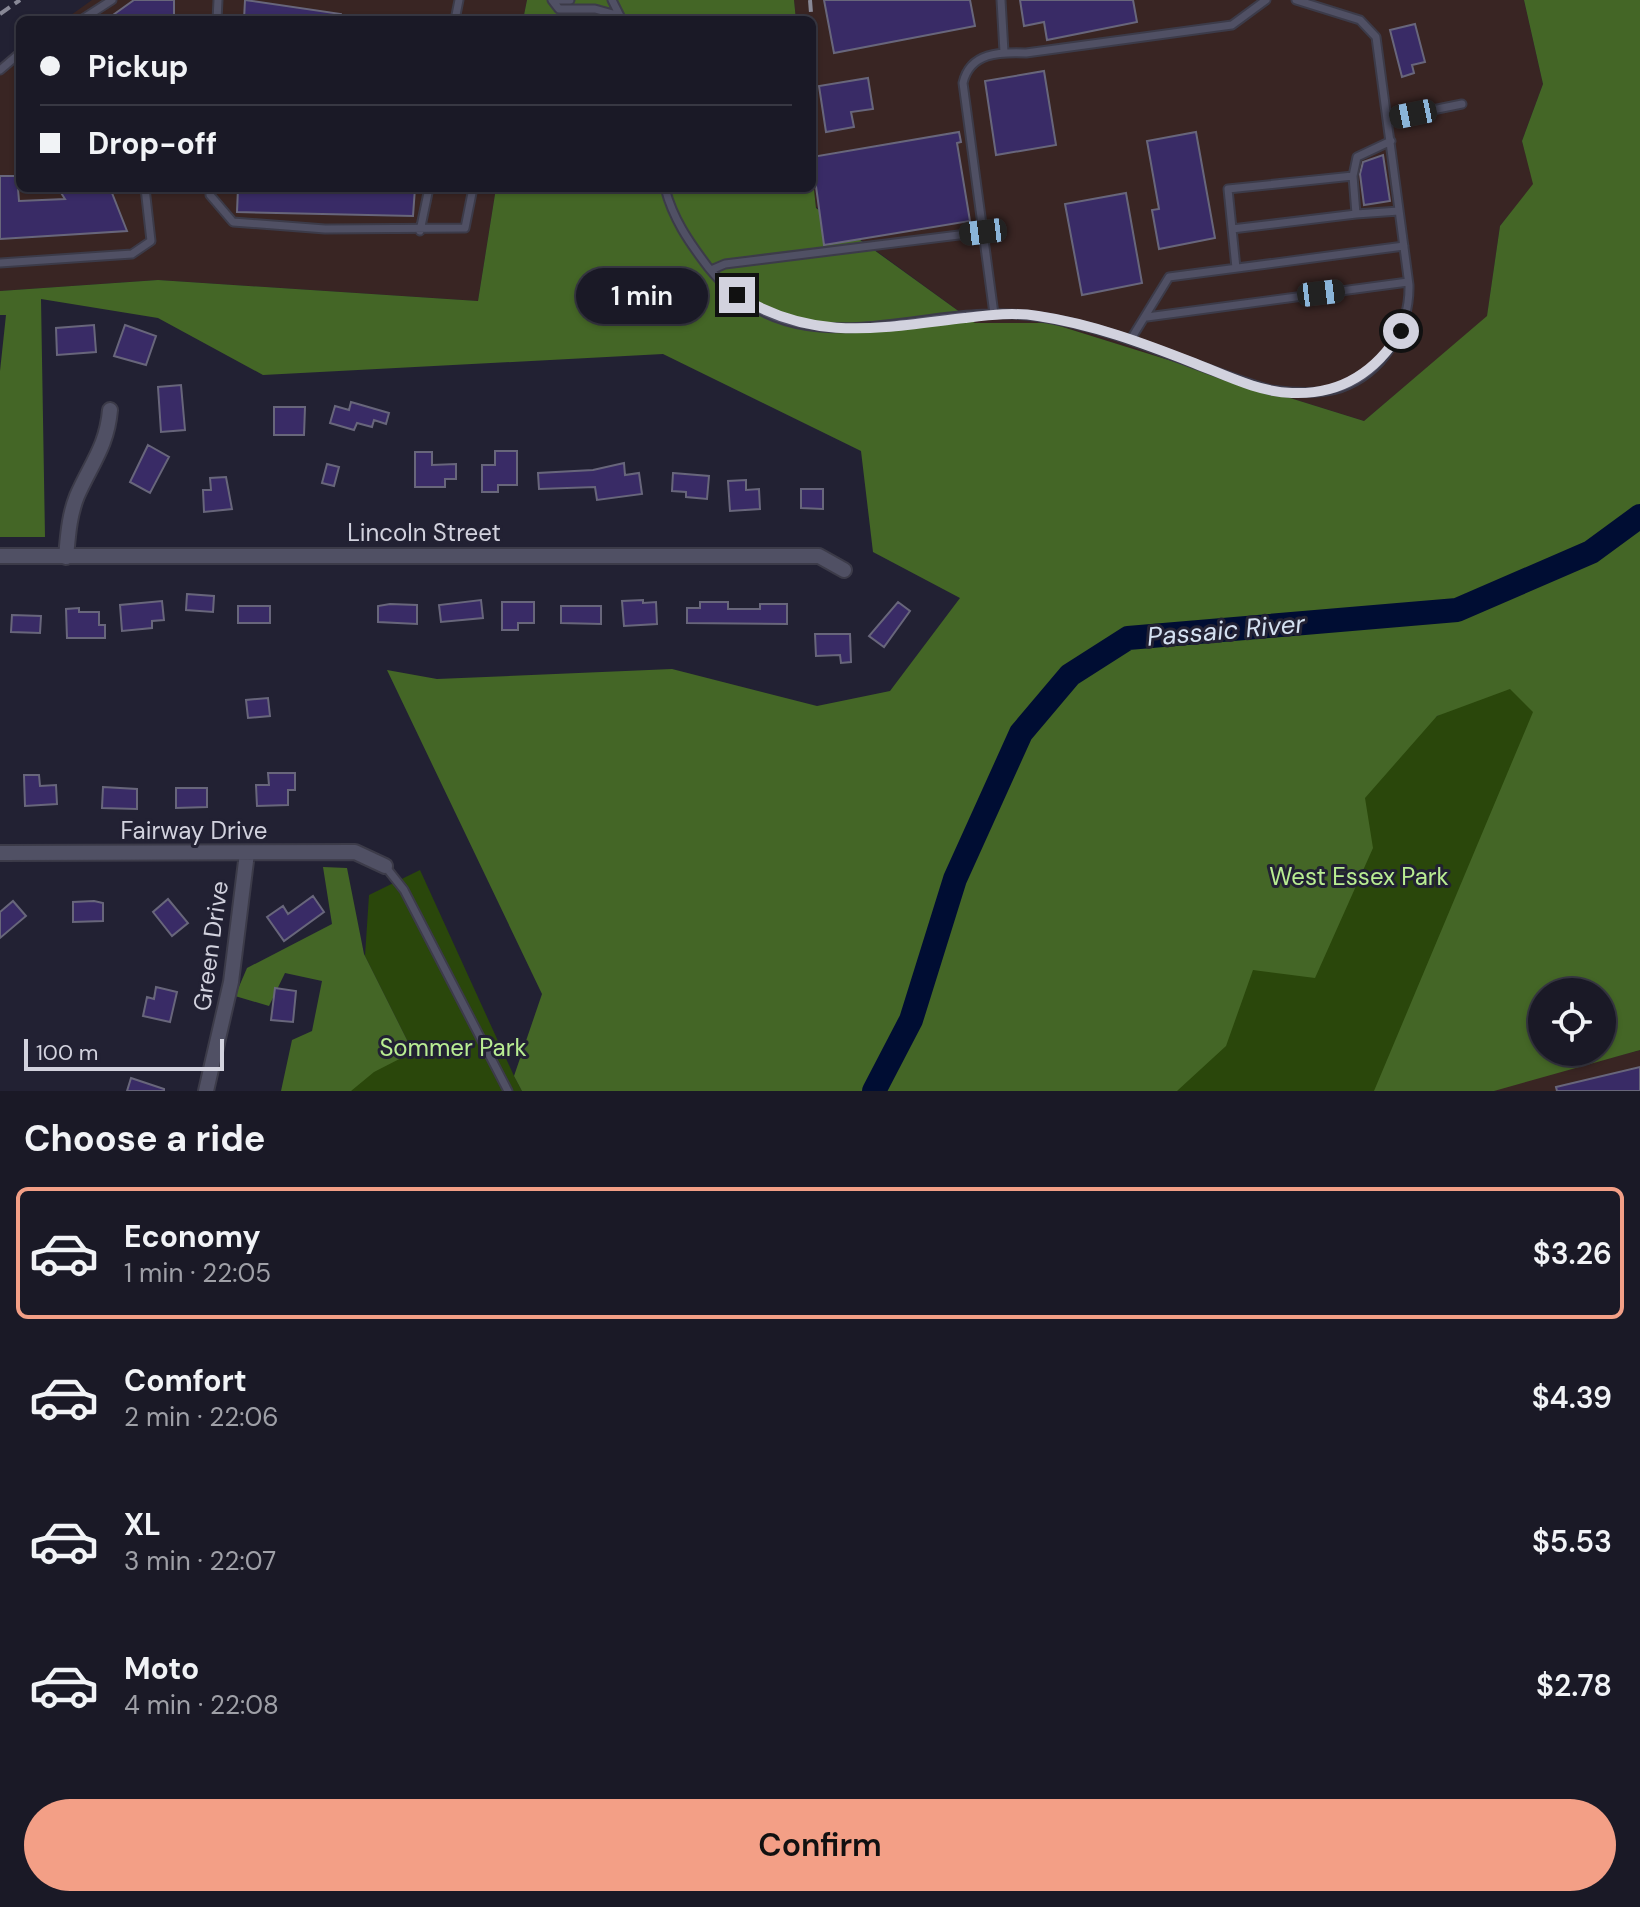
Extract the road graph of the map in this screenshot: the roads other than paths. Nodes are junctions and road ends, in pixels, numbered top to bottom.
1 (112, 0) edge
2 (552, 0) edge
3 (560, 0) edge
4 (570, 0) edge
5 (1001, 0) edge
6 (1266, 0) edge
7 (1296, 0) edge
8 (89, 16) edge
9 (615, 16) edge
10 (1004, 52) junction
11 (16, 56) edge
12 (0, 70) edge
13 (1462, 104) dead end
14 (1388, 119) junction
15 (1391, 141) junction
16 (1353, 176) junction
17 (145, 192) edge
18 (210, 192) edge
19 (428, 192) edge
20 (472, 192) edge
21 (667, 192) edge
22 (1399, 211) junction
23 (1356, 214) junction
24 (1232, 229) junction
25 (420, 231) junction
26 (983, 232) junction
27 (1404, 246) junction
28 (0, 263) edge
29 (1236, 268) junction
30 (711, 270) junction
31 (1408, 282) junction
32 (994, 314) junction
33 (1147, 317) junction
34 (1131, 339) junction
35 (110, 410) dead end
36 (0, 556) edge
37 (66, 557) junction
38 (844, 570) dead end
39 (0, 853) edge
40 (247, 853) junction
41 (385, 866) joint
42 (206, 1091) edge
43 (508, 1091) edge

1 - 8 lane
2 - 9 lane
3 - 4 lane
5 - 10 lane
6 - 10 lane
7 - 14 lane
10 - 26 lane
11 - 12 lane
13 - 14 lane
14 - 15 lane
15 - 16 lane
15 - 22 lane
16 - 23 lane
16 - 24 lane
17 - 28 lane
18 - 25 lane
19 - 25 lane
20 - 25 lane
21 - 30 lane
22 - 23 lane
22 - 27 lane
23 - 24 lane
24 - 29 lane
26 - 30 lane
26 - 32 lane
27 - 29 lane
27 - 31 lane
29 - 33 lane
30 - 32 lane
31 - 33 lane
31 - 34 lane
32 - 34 lane
33 - 34 lane
35 - 37 street
36 - 37 street, Lincoln Street
37 - 38 street, Lincoln Street
39 - 40 street, Fairway Drive
40 - 41 street, Fairway Drive
40 - 42 street, Green Drive
41 - 43 lane

